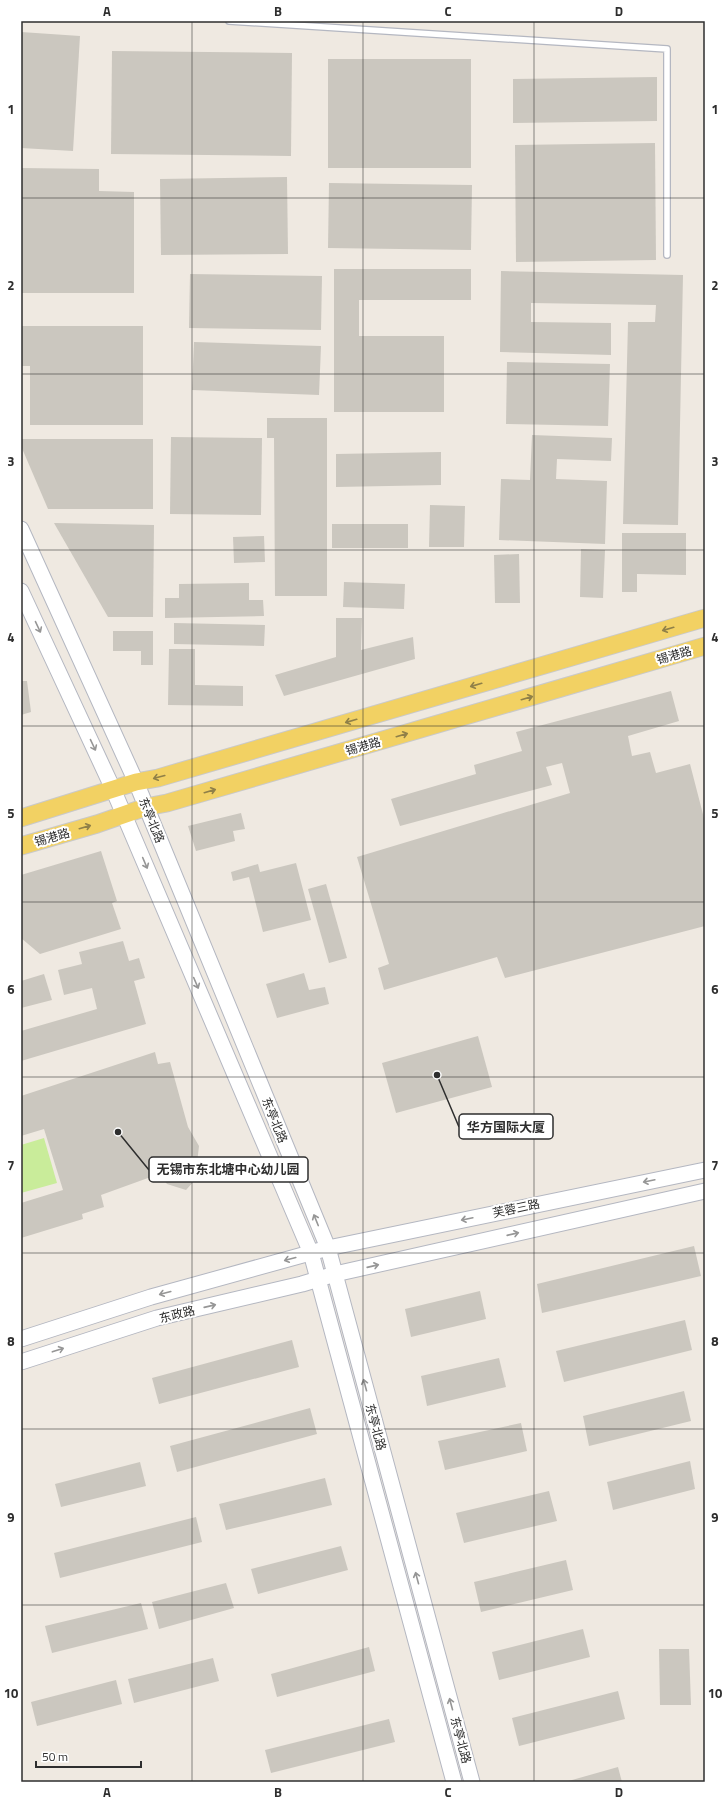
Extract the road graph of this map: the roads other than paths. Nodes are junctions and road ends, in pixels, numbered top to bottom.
1 (229, 21) edge
2 (668, 255) dead end
3 (21, 529) edge
4 (21, 592) edge
5 (705, 618) edge
6 (705, 646) edge
7 (136, 782) junction
8 (113, 789) junction
9 (146, 807) junction
10 (124, 814) junction
11 (21, 818) edge
12 (21, 846) edge
13 (705, 1170) edge
14 (699, 1193) edge
15 (328, 1248) junction
16 (311, 1253) junction
17 (335, 1274) junction
18 (318, 1280) junction
19 (21, 1339) edge
20 (21, 1362) edge
21 (454, 1782) edge
22 (472, 1782) edge

1 - 2 lane
3 - 7 main road, 东亭北路
4 -> 8 main road, 东亭北路
5 -> 7 main road
9 -> 6 main road, 锡港路
7 - 8 main road
7 - 9 main road, 东亭北路
8 - 10 main road, 东亭北路
8 - 11 main road
9 - 10 main road, 锡港路
15 -> 9 main road, 东亭北路
12 -> 10 main road, 锡港路
10 -> 16 main road, 东亭北路
13 -> 15 main road, 芙蓉三路
17 -> 14 main road, 芙蓉三路
15 - 16 main road, 东政路
15 - 17 main road, 东亭北路
16 - 18 main road, 东亭北路
16 -> 19 main road, 东政路
17 - 18 main road, 东政路
22 -> 17 main road, 东亭北路
20 -> 18 main road, 东政路
18 - 21 main road, 东亭北路

